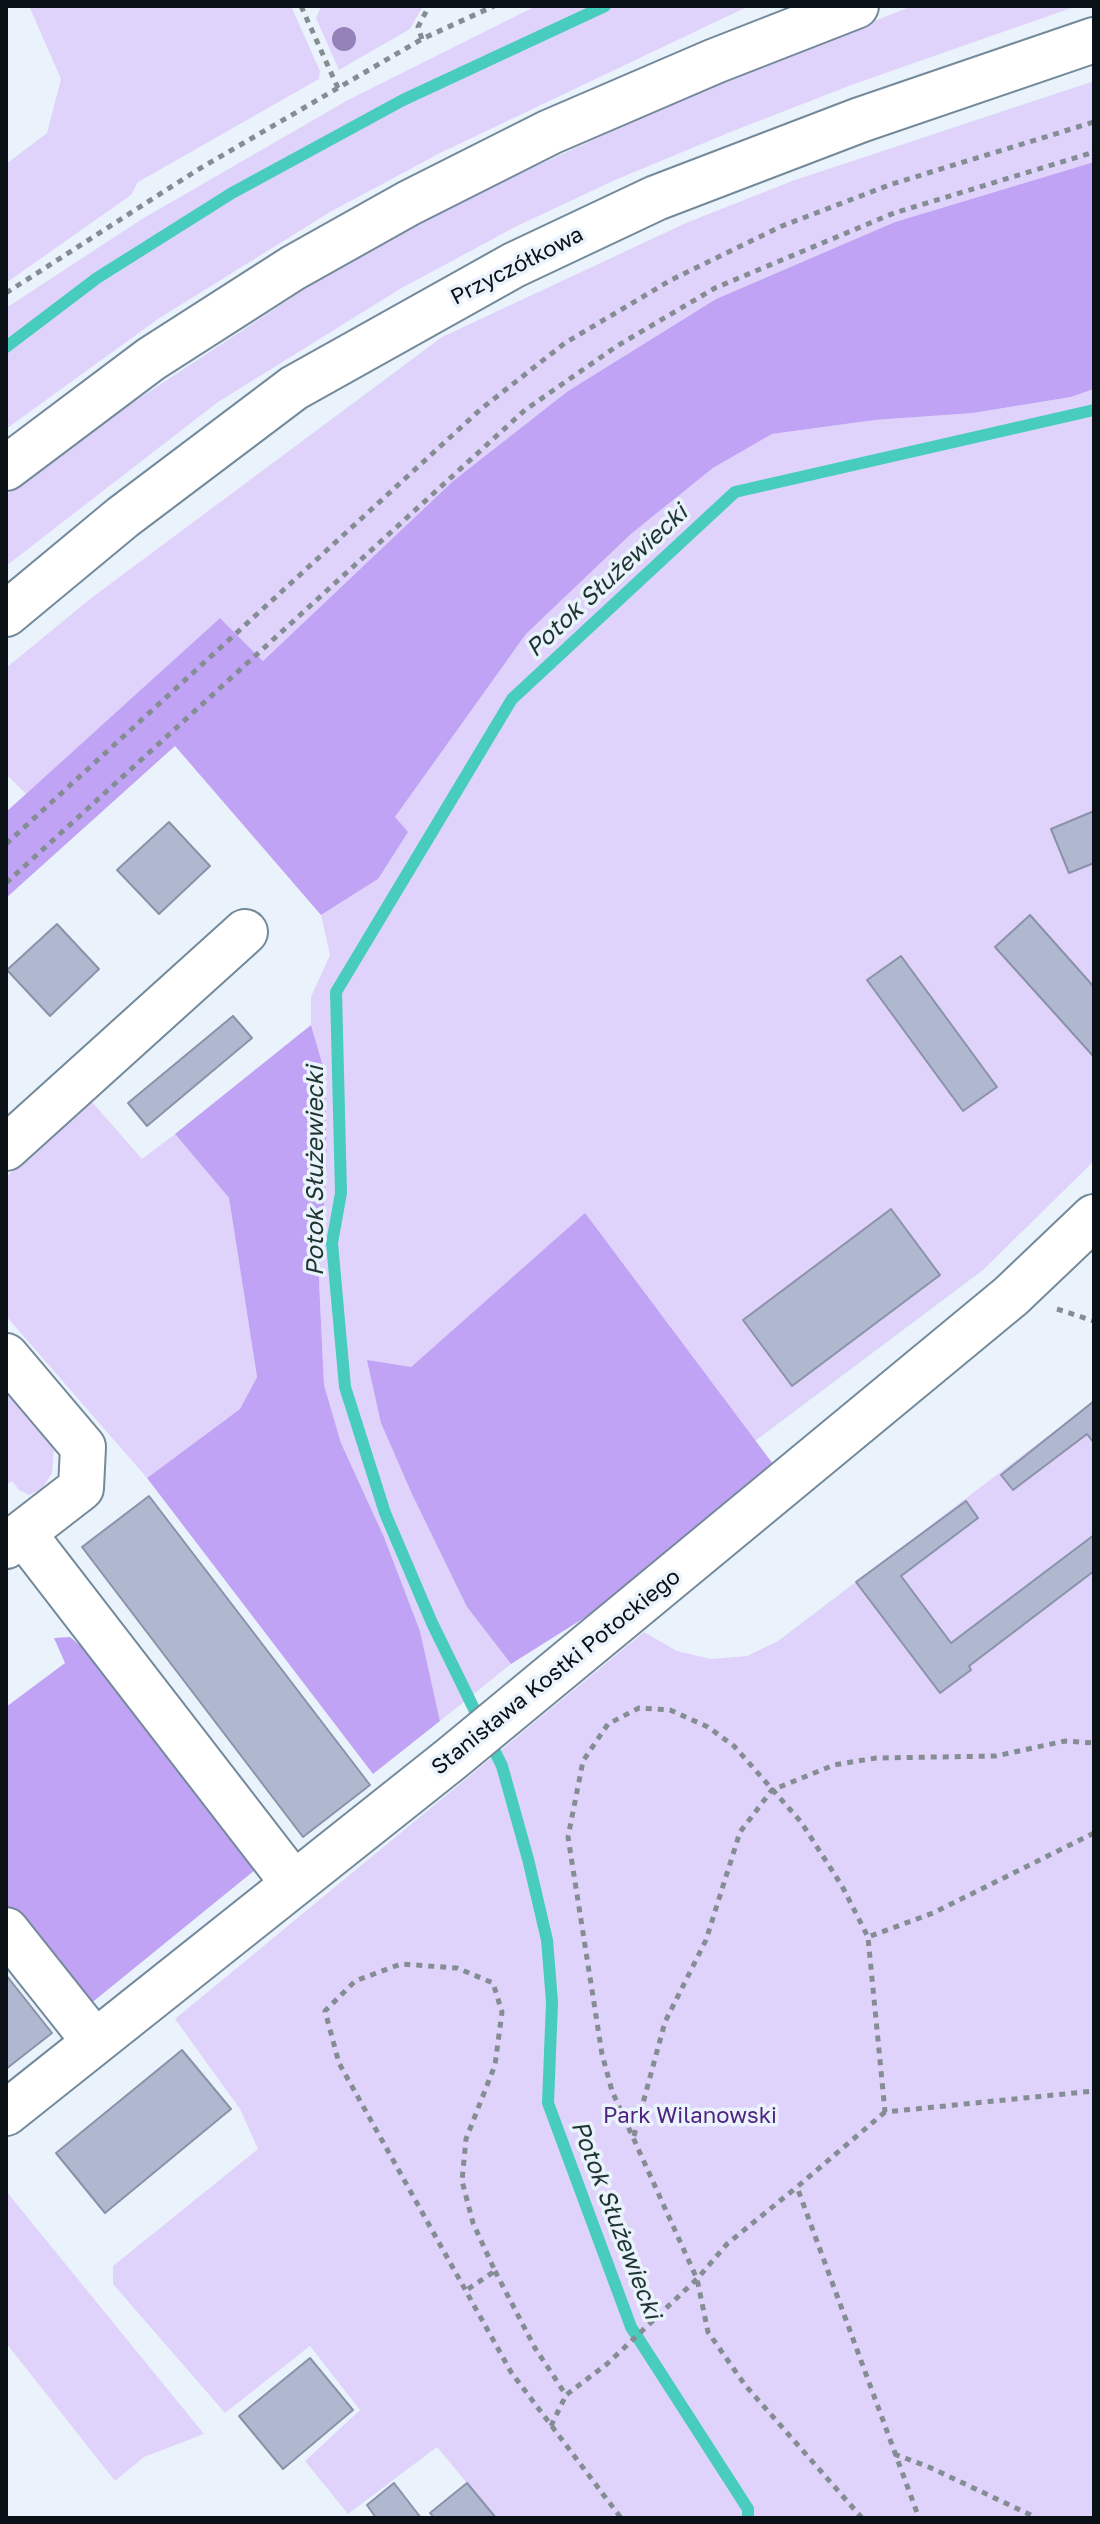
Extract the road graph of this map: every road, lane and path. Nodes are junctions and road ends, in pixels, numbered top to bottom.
1 (301, 6) edge
2 (429, 6) edge
3 (494, 6) edge
4 (856, 6) edge
5 (422, 39) junction
6 (1094, 40) edge
7 (338, 88) junction
8 (1094, 122) edge
9 (1094, 152) edge
10 (6, 293) edge
11 (6, 468) edge
12 (6, 614) edge
13 (6, 844) edge
14 (6, 883) edge
15 (245, 932) dead end
16 (6, 1148) edge
17 (1094, 1217) edge
18 (6, 1356) edge
19 (14, 1539) edge
20 (1094, 1743) edge
21 (772, 1790) junction
22 (1094, 1833) edge
23 (294, 1884) junction
24 (6, 1930) edge
25 (868, 1937) junction
26 (95, 2042) junction
27 (1094, 2091) edge
28 (885, 2112) junction
29 (6, 2113) edge
30 (633, 2137) junction
31 (797, 2187) junction
32 (495, 2271) junction
33 (697, 2279) junction
34 (468, 2289) junction
35 (566, 2395) junction
36 (551, 2426) junction
37 (893, 2454) junction
38 (621, 2518) edge
39 (862, 2518) edge
40 (919, 2518) edge
41 (1037, 2518) edge

1 - 7 path
2 - 5 path
3 - 5 path
4 - 11 main road
5 - 7 path
6 - 12 main road, Przyczółkowa
7 - 10 path
8 - 13 path
9 - 14 path
15 - 16 main road
17 - 23 main road, Stanisława Kostki Potockiego
18 - 19 main road
19 - 23 main road
20 - 21 path
21 - 25 path
21 - 30 path
21 - 30 path
22 - 25 path
23 - 26 main road, Stanisława Kostki Potockiego
24 - 26 main road
25 - 28 path
26 - 29 main road, Stanisława Kostki Potockiego
27 - 28 path
28 - 31 path
30 - 33 path
31 - 33 path
31 - 37 path
32 - 34 path
32 - 34 path
32 - 35 path
33 - 35 path
33 - 39 path
34 - 36 path
35 - 36 path
36 - 38 path
37 - 40 path
37 - 41 path

